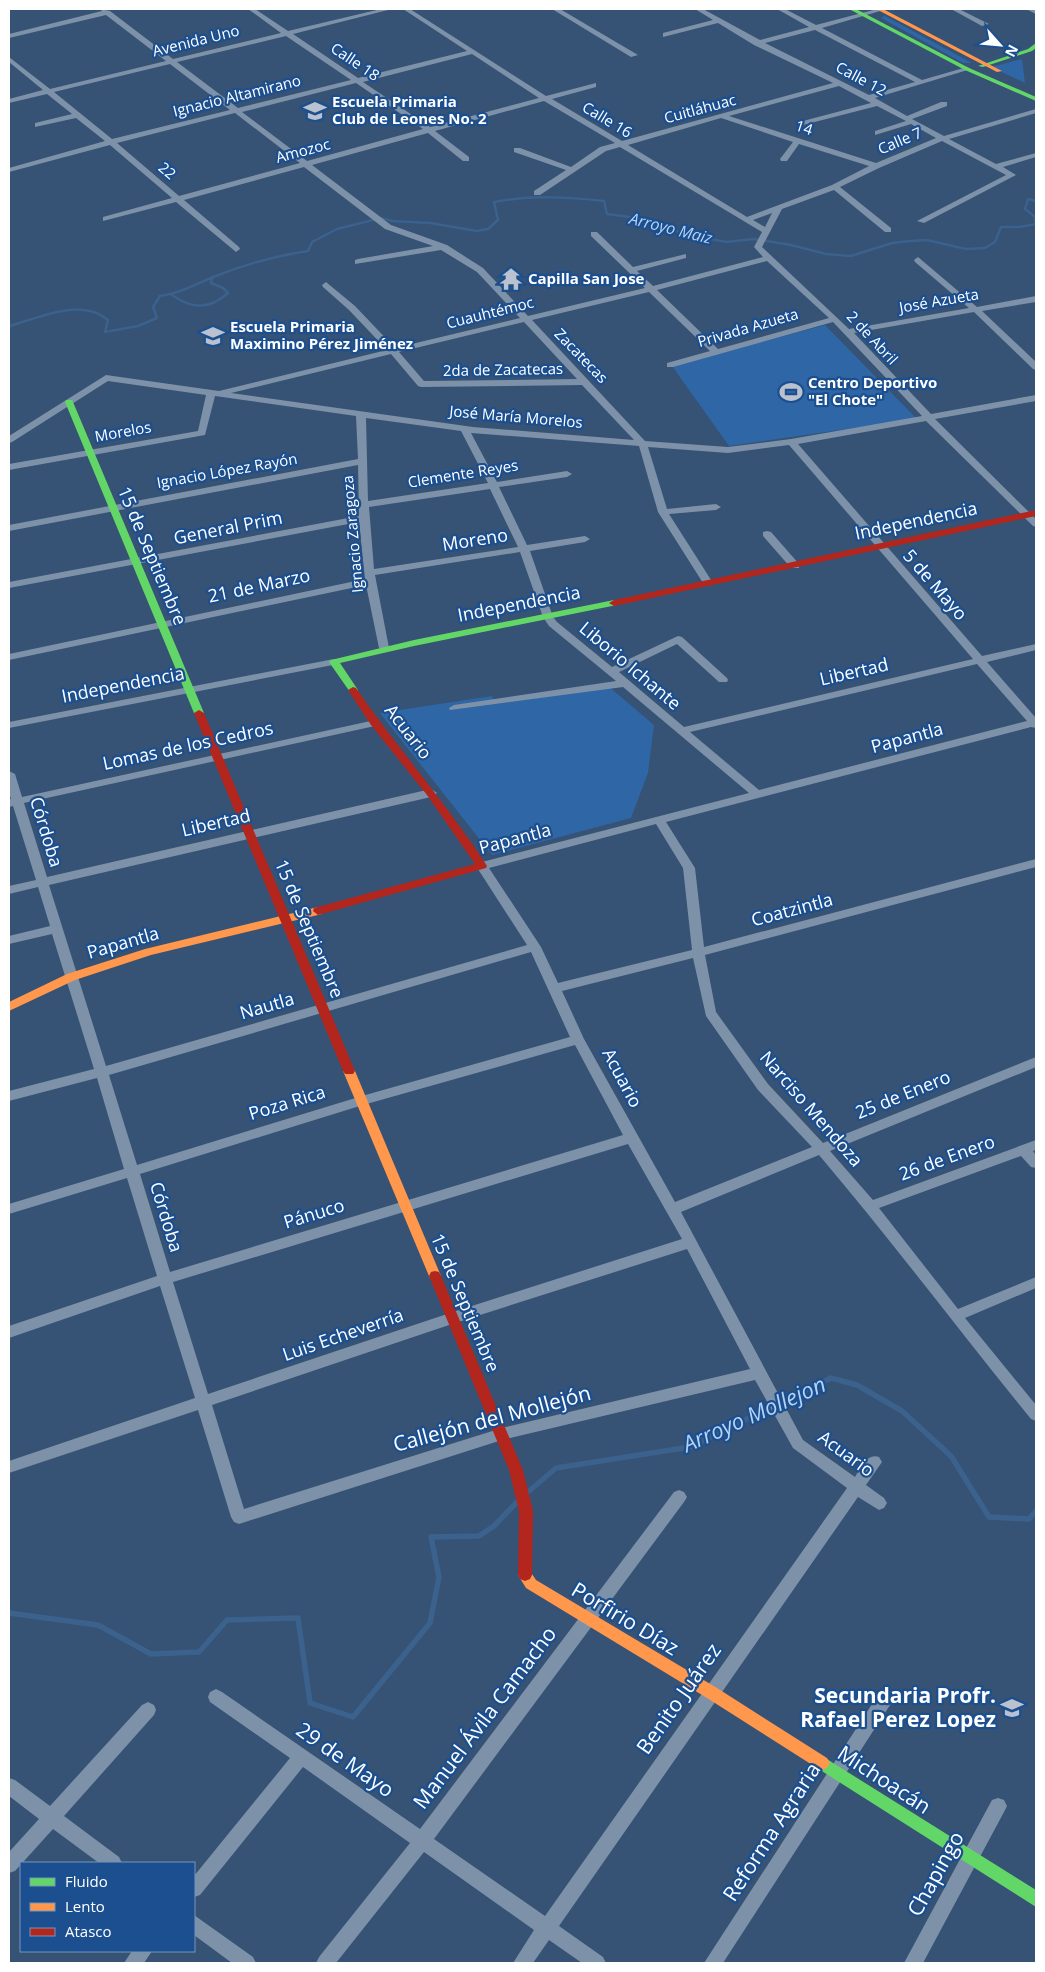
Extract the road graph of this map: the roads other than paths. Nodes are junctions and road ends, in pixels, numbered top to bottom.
1 (251, 9) edge
2 (389, 9) edge
3 (406, 9) edge
4 (555, 9) edge
5 (698, 9) edge
6 (780, 9) edge
7 (852, 9) edge
8 (881, 9) edge
9 (954, 9) edge
10 (1030, 9) edge
11 (105, 10) edge
12 (1036, 12) edge
13 (863, 14) junction
14 (720, 21) junction
15 (985, 24) dead end
16 (816, 27) junction
17 (287, 33) junction
18 (666, 35) dead end
19 (9, 36) edge
20 (758, 42) junction
21 (1036, 46) edge
22 (473, 52) junction
23 (634, 55) dead end
24 (9, 58) edge
25 (172, 61) junction
26 (986, 64) junction
27 (967, 69) junction
28 (358, 80) junction
29 (921, 82) junction
30 (840, 84) junction
31 (593, 85) dead end
32 (1034, 90) edge
33 (1018, 91) junction
34 (49, 92) junction
35 (545, 98) junction
36 (868, 98) junction
37 (1036, 99) edge
38 (9, 101) edge
39 (878, 103) junction
40 (944, 104) dead end
41 (236, 111) junction
42 (1036, 111) edge
43 (78, 115) junction
44 (724, 117) junction
45 (30, 120) dead end
46 (908, 121) junction
47 (806, 123) dead end
48 (429, 130) junction
49 (878, 134) dead end
50 (941, 139) junction
51 (797, 141) junction
52 (111, 142) junction
53 (620, 144) junction
54 (517, 150) dead end
55 (1036, 154) edge
56 (466, 159) dead end
57 (784, 159) dead end
58 (306, 164) junction
59 (876, 166) junction
60 (995, 167) junction
61 (571, 169) junction
62 (9, 170) edge
63 (835, 187) junction
64 (537, 193) dead end
65 (178, 199) junction
66 (779, 208) junction
67 (106, 219) dead end
68 (748, 219) junction
69 (921, 221) dead end
70 (767, 230) junction
71 (888, 230) dead end
72 (594, 234) dead end
73 (444, 247) junction
74 (236, 249) dead end
75 (683, 256) dead end
76 (769, 258) junction
77 (918, 260) dead end
78 (358, 262) dead end
79 (631, 270) junction
80 (326, 285) dead end
81 (651, 289) junction
82 (1036, 299) edge
83 (975, 309) junction
84 (524, 319) junction
85 (835, 319) junction
86 (847, 332) junction
87 (393, 350) junction
88 (715, 351) junction
89 (670, 365) dead end
90 (1036, 367) edge
91 (585, 382) junction
92 (214, 393) junction
93 (1036, 398) edge
94 (69, 402) junction
95 (361, 415) junction
96 (929, 418) junction
97 (464, 428) junction
98 (9, 440) edge
99 (791, 442) junction
100 (643, 444) junction
101 (90, 453) junction
102 (362, 462) junction
103 (9, 467) edge
104 (567, 474) dead end
105 (493, 484) junction
106 (364, 505) junction
107 (113, 507) junction
108 (716, 507) dead end
109 (663, 512) junction
110 (1032, 514) edge
111 (364, 518) junction
112 (1036, 524) edge
113 (9, 528) edge
114 (767, 534) dead end
115 (585, 539) dead end
116 (880, 547) junction
117 (524, 548) junction
118 (136, 562) junction
119 (795, 566) junction
120 (370, 577) junction
121 (708, 583) junction
122 (9, 585) edge
123 (548, 617) junction
124 (162, 624) junction
125 (1036, 647) edge
126 (384, 648) junction
127 (9, 657) edge
128 (979, 660) junction
129 (334, 662) junction
130 (613, 672) junction
131 (724, 680) dead end
132 (625, 683) junction
133 (189, 689) junction
134 (454, 708) dead end
135 (375, 723) junction
136 (1036, 723) edge
137 (9, 726) edge
138 (680, 731) junction
139 (218, 758) junction
140 (9, 774) edge
141 (431, 793) junction
142 (758, 795) junction
143 (13, 802) edge
144 (659, 820) junction
145 (250, 833) junction
146 (1036, 863) edge
147 (482, 866) junction
148 (42, 882) junction
149 (9, 890) edge
150 (286, 920) junction
151 (57, 929) junction
152 (9, 940) edge
153 (534, 947) junction
154 (698, 953) junction
155 (72, 977) junction
156 (555, 988) junction
157 (9, 1007) edge
158 (323, 1008) junction
159 (578, 1039) junction
160 (1036, 1062) edge
161 (101, 1072) junction
162 (9, 1096) edge
163 (362, 1100) junction
164 (631, 1138) junction
165 (1036, 1145) edge
166 (821, 1149) junction
167 (1022, 1150) junction
168 (1036, 1163) edge
169 (132, 1170) junction
170 (405, 1205) junction
171 (870, 1206) junction
172 (9, 1209) edge
173 (673, 1209) junction
174 (691, 1242) junction
175 (165, 1279) junction
176 (1036, 1282) edge
177 (955, 1316) junction
178 (453, 1318) junction
179 (9, 1332) edge
180 (759, 1373) junction
181 (203, 1402) junction
182 (1036, 1416) edge
183 (502, 1434) junction
184 (874, 1462) dead end
185 (9, 1467) edge
186 (856, 1488) junction
187 (678, 1497) dead end
188 (879, 1502) dead end
189 (239, 1517) joint
190 (524, 1573) joint
191 (587, 1619) junction
192 (712, 1692) junction
193 (216, 1697) dead end
194 (884, 1700) dead end
195 (148, 1710) dead end
196 (302, 1757) junction
197 (838, 1772) junction
198 (9, 1786) edge
199 (998, 1806) dead end
200 (51, 1817) junction
201 (422, 1841) junction
202 (971, 1858) junction
203 (112, 1862) edge
204 (9, 1865) edge
205 (195, 1888) edge
206 (1036, 1899) edge
207 (195, 1925) edge
208 (547, 1928) junction
209 (142, 1952) edge
210 (133, 1963) edge
211 (247, 1963) edge
212 (326, 1963) edge
213 (522, 1963) edge
214 (597, 1963) edge
215 (713, 1963) edge
216 (913, 1963) edge

1 - 17 street, Calle 18
2 - 17 street, Avenida Uno
3 - 22 street, Calle 16
4 - 23 street
5 - 14 street, Calle 12
6 - 16 street
7 - 13 street
8 - 13 street
8 - 26 street
9 - 15 street
10 - 12 street
11 - 19 street
11 - 25 street, Zacatecas
13 - 16 street
13 - 27 street
14 - 18 street
14 - 20 street, Calle 12
16 - 20 street
16 - 29 street
17 - 25 street, Avenida Uno
17 - 28 street, Calle 18
20 - 30 street, Calle 12
21 - 26 street
22 - 28 street, Ignacio Altamirano
22 - 35 street, Calle 16
24 - 34 street, 22
25 - 34 street, Avenida Uno
25 - 41 street, Zacatecas
26 - 27 street
26 - 32 street
27 - 29 street
27 - 33 street
28 - 41 street, Ignacio Altamirano
28 - 48 street, Calle 18
29 - 36 street
30 - 36 street, Calle 12
30 - 44 street, Cuitláhuac
31 - 35 street, Amozoc
32 - 33 street
33 - 37 street
34 - 38 street, Avenida Uno
34 - 43 street, 22
35 - 48 street, Amozoc
35 - 53 street, Calle 16
36 - 39 street, Calle 12
39 - 46 street, Calle 12
39 - 47 street
40 - 46 street
41 - 52 street, Ignacio Altamirano
41 - 58 street, Zacatecas
42 - 50 street, Calle 7
43 - 45 street
43 - 52 street, 22
44 - 51 street, 14
44 - 53 street, Cuitláhuac
46 - 49 street
46 - 50 street, Calle 12
48 - 56 street, Calle 18
48 - 58 street, Amozoc
50 - 59 street, Calle 7
50 - 60 street, Calle 12
51 - 57 street
51 - 59 street, 14
52 - 62 street, Ignacio Altamirano
52 - 65 street, 22
53 - 61 street, Cuitláhuac
53 - 68 street, Calle 16
54 - 61 street
55 - 60 street
58 - 65 street, Amozoc
58 - 73 street, Zacatecas
59 - 63 street, Calle 7
60 - 69 street, Calle 12
61 - 64 street, Cuitláhuac
63 - 66 street, Calle 7
63 - 71 street
65 - 67 street, Amozoc
65 - 74 street, 22
66 - 68 street, Calle 7
66 - 70 street
68 - 70 street, Calle 16
70 - 76 street
72 - 79 street
73 - 78 street
73 - 84 street, Zacatecas
75 - 79 street
76 - 81 street, Cuauhtémoc
76 - 85 street, 2 de Abril
77 - 83 street
79 - 81 street
80 - 87 street
81 - 84 street, Cuauhtémoc
81 - 88 street
82 - 83 street, José Azueta
83 - 86 street, José Azueta
83 - 90 street
84 - 87 street, Cuauhtémoc
84 - 91 street, Zacatecas
85 - 86 street, 2 de Abril
85 - 88 street, Privada Azueta
86 - 96 street, 2 de Abril
87 - 91 street, 2da de Zacatecas
87 - 92 street, Cuauhtémoc
88 - 89 street, Privada Azueta
91 - 100 street, Zacatecas
92 - 94 street, José María Morelos
92 - 95 street, José María Morelos
92 - 101 street, Morelos
93 - 96 street, José María Morelos
94 - 98 street, José María Morelos
94 - 101 street, 15 de Septiembre
95 - 97 street, José María Morelos
95 - 102 street, Ignacio Zaragoza
96 - 99 street, José María Morelos
96 - 110 street, 2 de Abril
97 - 100 street, José María Morelos
97 - 105 street, Liborio Ichante
99 - 100 street, José María Morelos
99 - 116 street, 5 de Mayo
100 - 109 street, Zacatecas
101 - 103 street, Morelos
101 - 107 street, 15 de Septiembre
102 - 106 street, Ignacio Zaragoza
102 - 107 street, Ignacio López Rayón
104 - 105 street, Clemente Reyes
105 - 106 street, Clemente Reyes
105 - 117 street, Liborio Ichante
106 - 111 street, Ignacio Zaragoza
107 - 113 street, Ignacio López Rayón
107 - 118 street, 15 de Septiembre
108 - 109 street
109 - 121 street, Zacatecas
110 - 112 street, 2 de Abril
110 - 116 street, Independencia
111 - 118 street, General Prim
111 - 120 street, Ignacio Zaragoza
114 - 119 street
115 - 117 street, Moreno
116 - 119 street, Independencia
116 - 128 street, 5 de Mayo
117 - 120 street, Moreno
117 - 123 street, Liborio Ichante
118 - 122 street, General Prim
118 - 124 street, 15 de Septiembre
119 - 121 street, Independencia
120 - 124 street, 21 de Marzo
120 - 126 street, Ignacio Zaragoza
121 - 123 street, Independencia
123 - 126 street, Independencia
123 - 130 street, Liborio Ichante
124 - 127 street, 21 de Marzo
124 - 133 street, 15 de Septiembre
125 - 128 street, Libertad
126 - 129 street, Independencia
128 - 136 street, 5 de Mayo
128 - 138 street, Libertad
129 - 133 street, Independencia
129 - 135 street, Acuario
130 - 131 street
130 - 132 street, Liborio Ichante
132 - 134 street
132 - 138 street, Liborio Ichante
133 - 137 street, Independencia
133 - 139 street, 15 de Septiembre
135 - 139 street, Lomas de los Cedros
135 - 141 street, Acuario
136 - 142 street, Papantla
138 - 142 street, Liborio Ichante
139 - 143 street, Lomas de los Cedros
139 - 145 street, 15 de Septiembre
140 - 143 street, Córdoba
141 - 145 street, Libertad
141 - 147 street, Acuario
142 - 144 street, Papantla
143 - 148 street, Córdoba
144 - 147 street, Papantla
144 - 154 street, Narciso Mendoza
145 - 148 street, Libertad
145 - 150 street, 15 de Septiembre
146 - 154 street, Coatzintla
147 - 150 street, Papantla
147 - 153 street, Acuario
148 - 149 street, Libertad
148 - 151 street, Córdoba
150 - 155 street, Papantla
150 - 158 street, 15 de Septiembre
151 - 152 street
151 - 155 street, Córdoba
153 - 156 street, Acuario
153 - 158 street, Nautla
154 - 156 street, Coatzintla
154 - 166 street, Narciso Mendoza
155 - 157 street, Papantla
155 - 161 street, Córdoba
156 - 159 street, Acuario
158 - 161 street, Nautla
158 - 163 street, 15 de Septiembre
159 - 163 street, Poza Rica
159 - 164 street, Acuario
160 - 166 street, 25 de Enero
161 - 162 street, Nautla
161 - 169 street, Córdoba
163 - 169 street, Poza Rica
163 - 170 street, 15 de Septiembre
164 - 170 street, Pánuco
164 - 173 street, Acuario
165 - 167 street, 26 de Enero
166 - 171 street, Narciso Mendoza
166 - 173 street, 25 de Enero
167 - 168 street
167 - 171 street, 26 de Enero
169 - 172 street, Poza Rica
169 - 175 street, Córdoba
170 - 175 street, Pánuco
170 - 178 street, 15 de Septiembre
171 - 177 street, Narciso Mendoza
173 - 174 street, Acuario
174 - 178 street, Luis Echeverría
174 - 180 street, Acuario
175 - 179 street, Pánuco
175 - 181 street, Córdoba
176 - 177 street
177 - 182 street, Narciso Mendoza
178 - 181 street, Luis Echeverría
178 - 183 street, 15 de Septiembre
180 - 183 street, Callejón del Mollejón
180 - 186 street, Acuario
181 - 185 street, Luis Echeverría
181 - 189 street, Córdoba
183 - 189 street, Callejón del Mollejón
183 - 190 street, 15 de Septiembre
184 - 186 street, Benito Juárez
186 - 188 street, Acuario
186 - 192 street, Benito Juárez
187 - 191 street, Manuel Ávila Camacho
190 - 191 street, Porfirio Díaz
191 - 192 street, Porfirio Díaz
191 - 201 street, Manuel Ávila Camacho
192 - 197 street, Michoacán
192 - 208 street, Benito Juárez
193 - 196 street, 29 de Mayo
194 - 197 street, Reforma Agraria
195 - 200 street
196 - 201 street, 29 de Mayo
196 - 205 street
197 - 202 street, Michoacán
197 - 215 street, Reforma Agraria
198 - 200 street
199 - 202 street, Chapingo
200 - 203 street
200 - 204 street
201 - 208 street, 29 de Mayo
201 - 212 street, Manuel Ávila Camacho
202 - 206 street, Michoacán
202 - 216 street, Chapingo
207 - 211 street
208 - 213 street, Benito Juárez
208 - 214 street, 29 de Mayo
209 - 210 street

